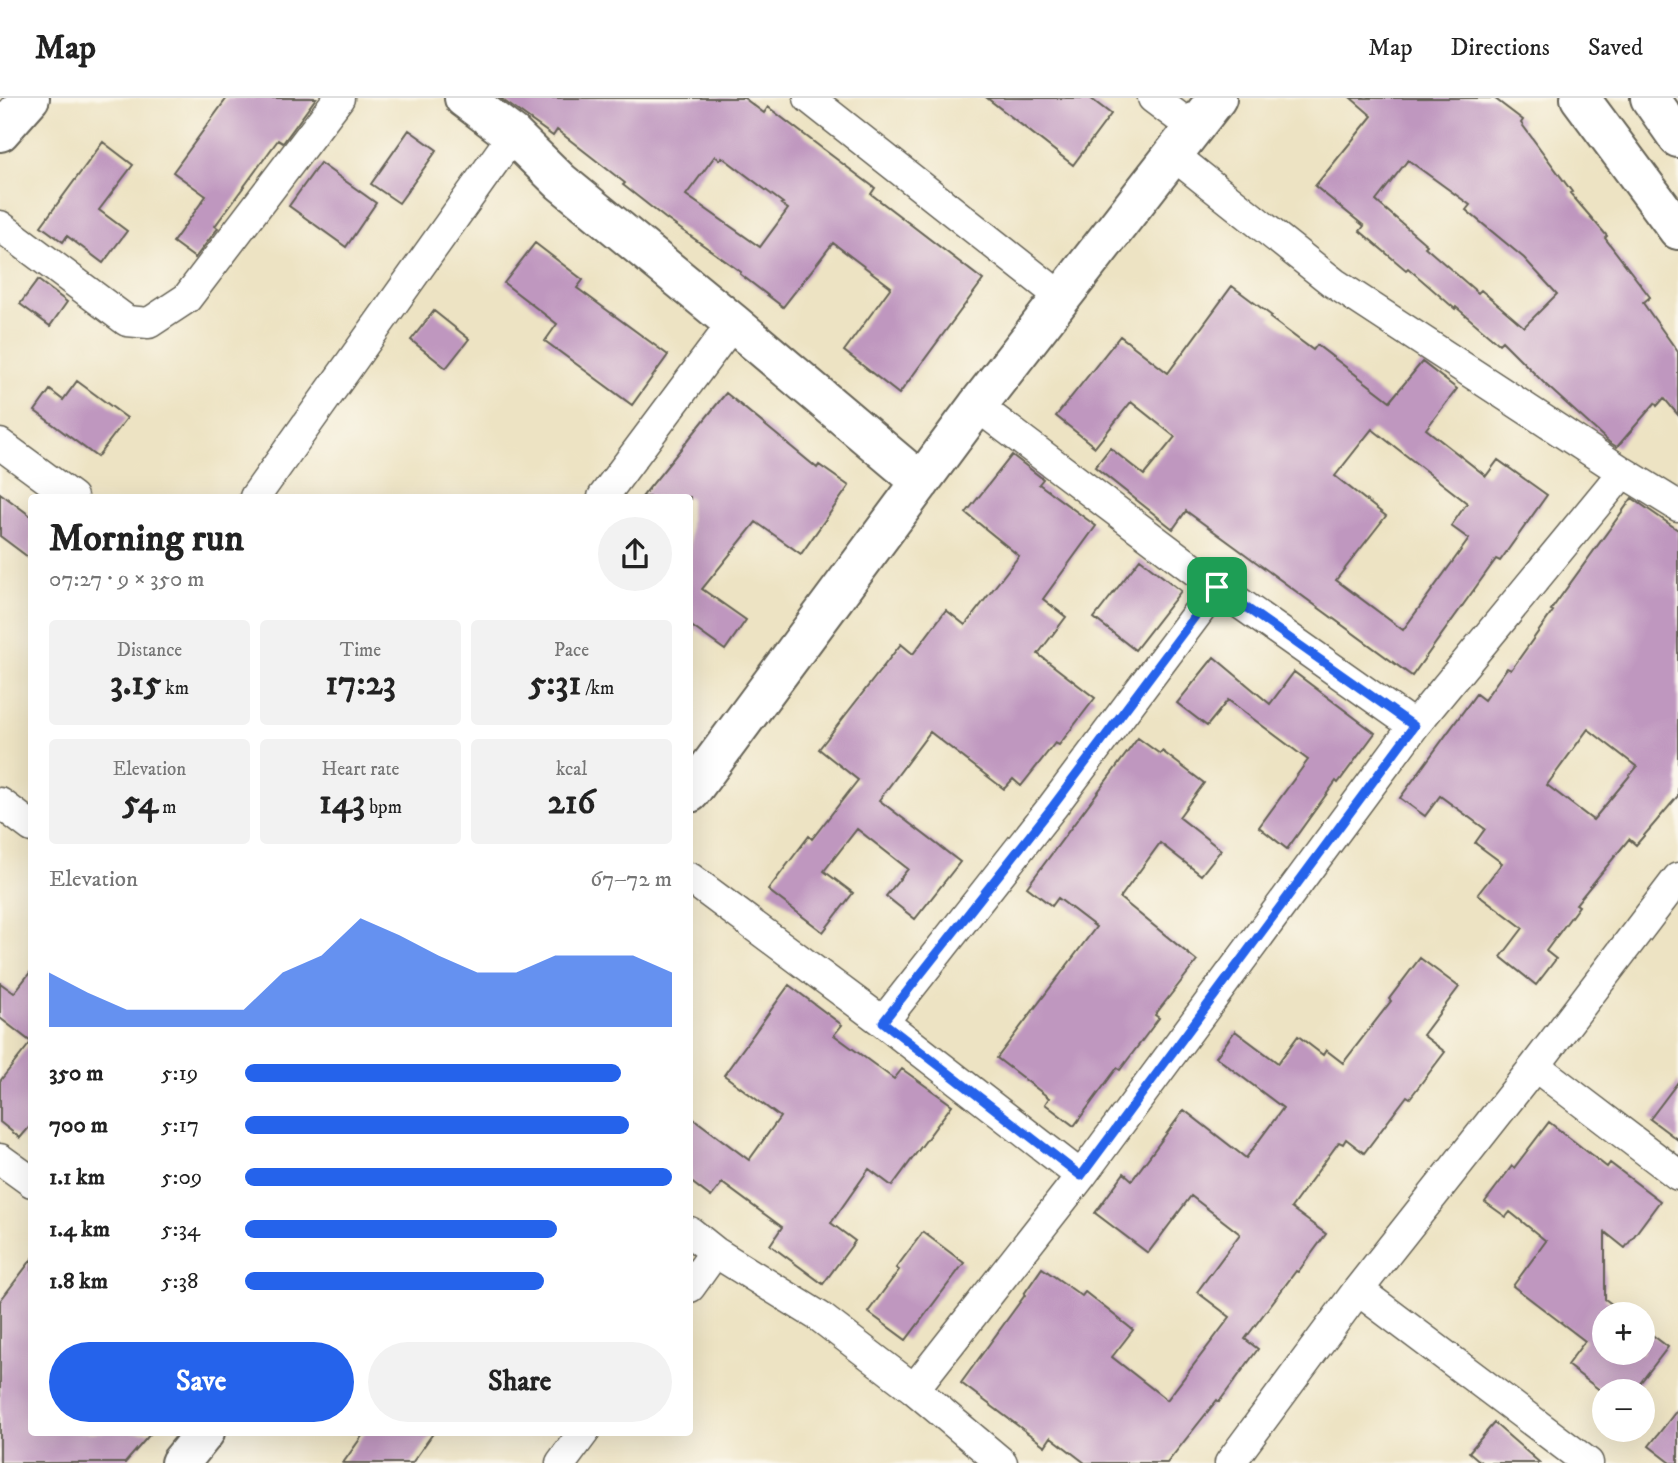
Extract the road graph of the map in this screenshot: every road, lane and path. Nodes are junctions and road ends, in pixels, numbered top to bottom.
1 (30, 98) edge
2 (339, 98) edge
3 (464, 98) edge
4 (809, 98) edge
5 (1153, 98) edge
6 (1217, 98) edge
7 (1580, 98) edge
8 (1650, 98) edge
9 (0, 132) edge
10 (513, 135) junction
11 (1678, 138) edge
12 (1183, 141) junction
13 (0, 226) edge
14 (1678, 230) edge
15 (1061, 297) junction
16 (733, 323) junction
17 (977, 406) junction
18 (0, 444) edge
19 (1623, 472) junction
20 (921, 482) junction
21 (68, 494) edge
22 (257, 494) edge
23 (605, 494) edge
24 (1678, 506) edge
25 (1217, 587) junction
26 (1414, 726) junction
27 (693, 789) edge
28 (0, 803) edge
29 (28, 824) edge
30 (1678, 878) edge
31 (693, 880) edge
32 (883, 1022) junction
33 (1535, 1066) junction
34 (0, 1159) edge
35 (1678, 1175) edge
36 (1081, 1176) junction
37 (28, 1179) edge
38 (693, 1234) edge
39 (715, 1252) junction
40 (693, 1283) edge
41 (1358, 1290) junction
42 (914, 1389) junction
43 (202, 1436) edge
44 (581, 1436) edge
45 (180, 1463) edge
46 (561, 1463) edge
47 (1002, 1463) edge
48 (1230, 1463) edge
49 (1588, 1463) edge

1 - 9 street
2 - 13 street
3 - 10 street
4 - 15 street
5 - 12 street
6 - 12 street
7 - 14 street
8 - 11 street
10 - 16 street
10 - 22 street
12 - 15 street
12 - 19 street
15 - 17 street
16 - 20 street
16 - 23 street
17 - 20 street
17 - 25 street
18 - 21 street
19 - 24 street
19 - 26 street
20 - 27 street
25 - 26 street
25 - 32 street
26 - 36 street
28 - 29 street
30 - 33 street
31 - 32 street
32 - 36 street
33 - 35 street
33 - 41 street
34 - 37 street
36 - 42 street
38 - 39 street
39 - 40 street
39 - 42 street
41 - 48 street
41 - 49 street
42 - 47 street
43 - 45 street
44 - 46 street

